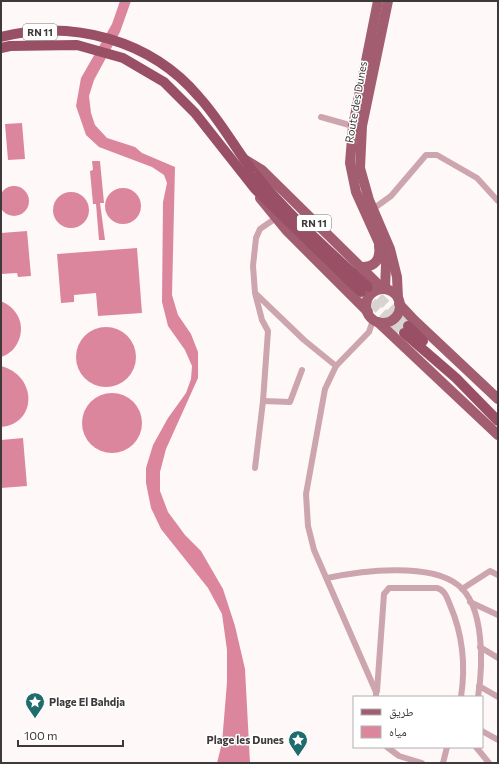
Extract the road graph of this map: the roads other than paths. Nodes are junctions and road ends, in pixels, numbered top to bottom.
1 (378, 1) edge
2 (388, 1) edge
3 (1, 37) edge
4 (1, 48) edge
5 (321, 117) dead end
6 (354, 126) junction
7 (244, 159) junction
8 (255, 189) junction
9 (498, 201) edge
10 (373, 209) junction
11 (276, 218) junction
12 (378, 238) junction
13 (360, 267) junction
14 (384, 289) junction
15 (255, 293) junction
16 (399, 301) junction
17 (373, 318) junction
18 (336, 366) junction
19 (302, 370) dead end
20 (498, 399) edge
21 (263, 401) junction
22 (498, 413) edge
23 (498, 421) edge
24 (498, 435) edge
25 (255, 468) dead end
26 (498, 575) edge
27 (327, 578) junction
28 (462, 589) junction
29 (470, 602) junction
30 (498, 615) edge
31 (480, 647) junction
32 (498, 658) edge
33 (375, 683) junction
34 (479, 686) junction
35 (376, 694) edge
36 (461, 696) edge
37 (478, 696) edge
38 (498, 697) edge
39 (483, 732) edge
40 (498, 740) edge
41 (387, 748) edge
42 (447, 748) edge
43 (477, 748) edge
44 (422, 763) edge
45 (443, 763) edge
46 (489, 763) edge

1 - 6 main road, Route des Dunes
2 - 10 main road, Route des Dunes
3 - 7 highway, RN 11
4 - 8 highway, RN 11
5 - 6 street
6 - 12 main road, Route des Dunes
7 - 8 highway, RN 11
7 - 13 main road, RN 11
8 - 11 main road, RN 11
9 - 10 street
10 - 16 main road, Route des Dunes
11 - 15 street
11 - 17 main road, RN 11
12 - 13 main road
12 - 14 main road, Route des Dunes
13 - 14 main road, RN 11
14 - 16 main road
14 - 17 main road
15 - 18 street
15 - 21 street
16 - 17 main road
16 - 20 main road
17 - 18 street
17 - 24 main road, RN 11
18 - 27 street
19 - 21 street
21 - 25 street
22 - 23 highway
26 - 28 street
27 - 28 street
27 - 33 street
28 - 29 street
29 - 30 street
29 - 31 street
31 - 32 street
31 - 34 street
33 - 35 street
33 - 36 street
34 - 37 street
34 - 38 street
39 - 40 street
41 - 44 street
42 - 45 street
43 - 46 street

